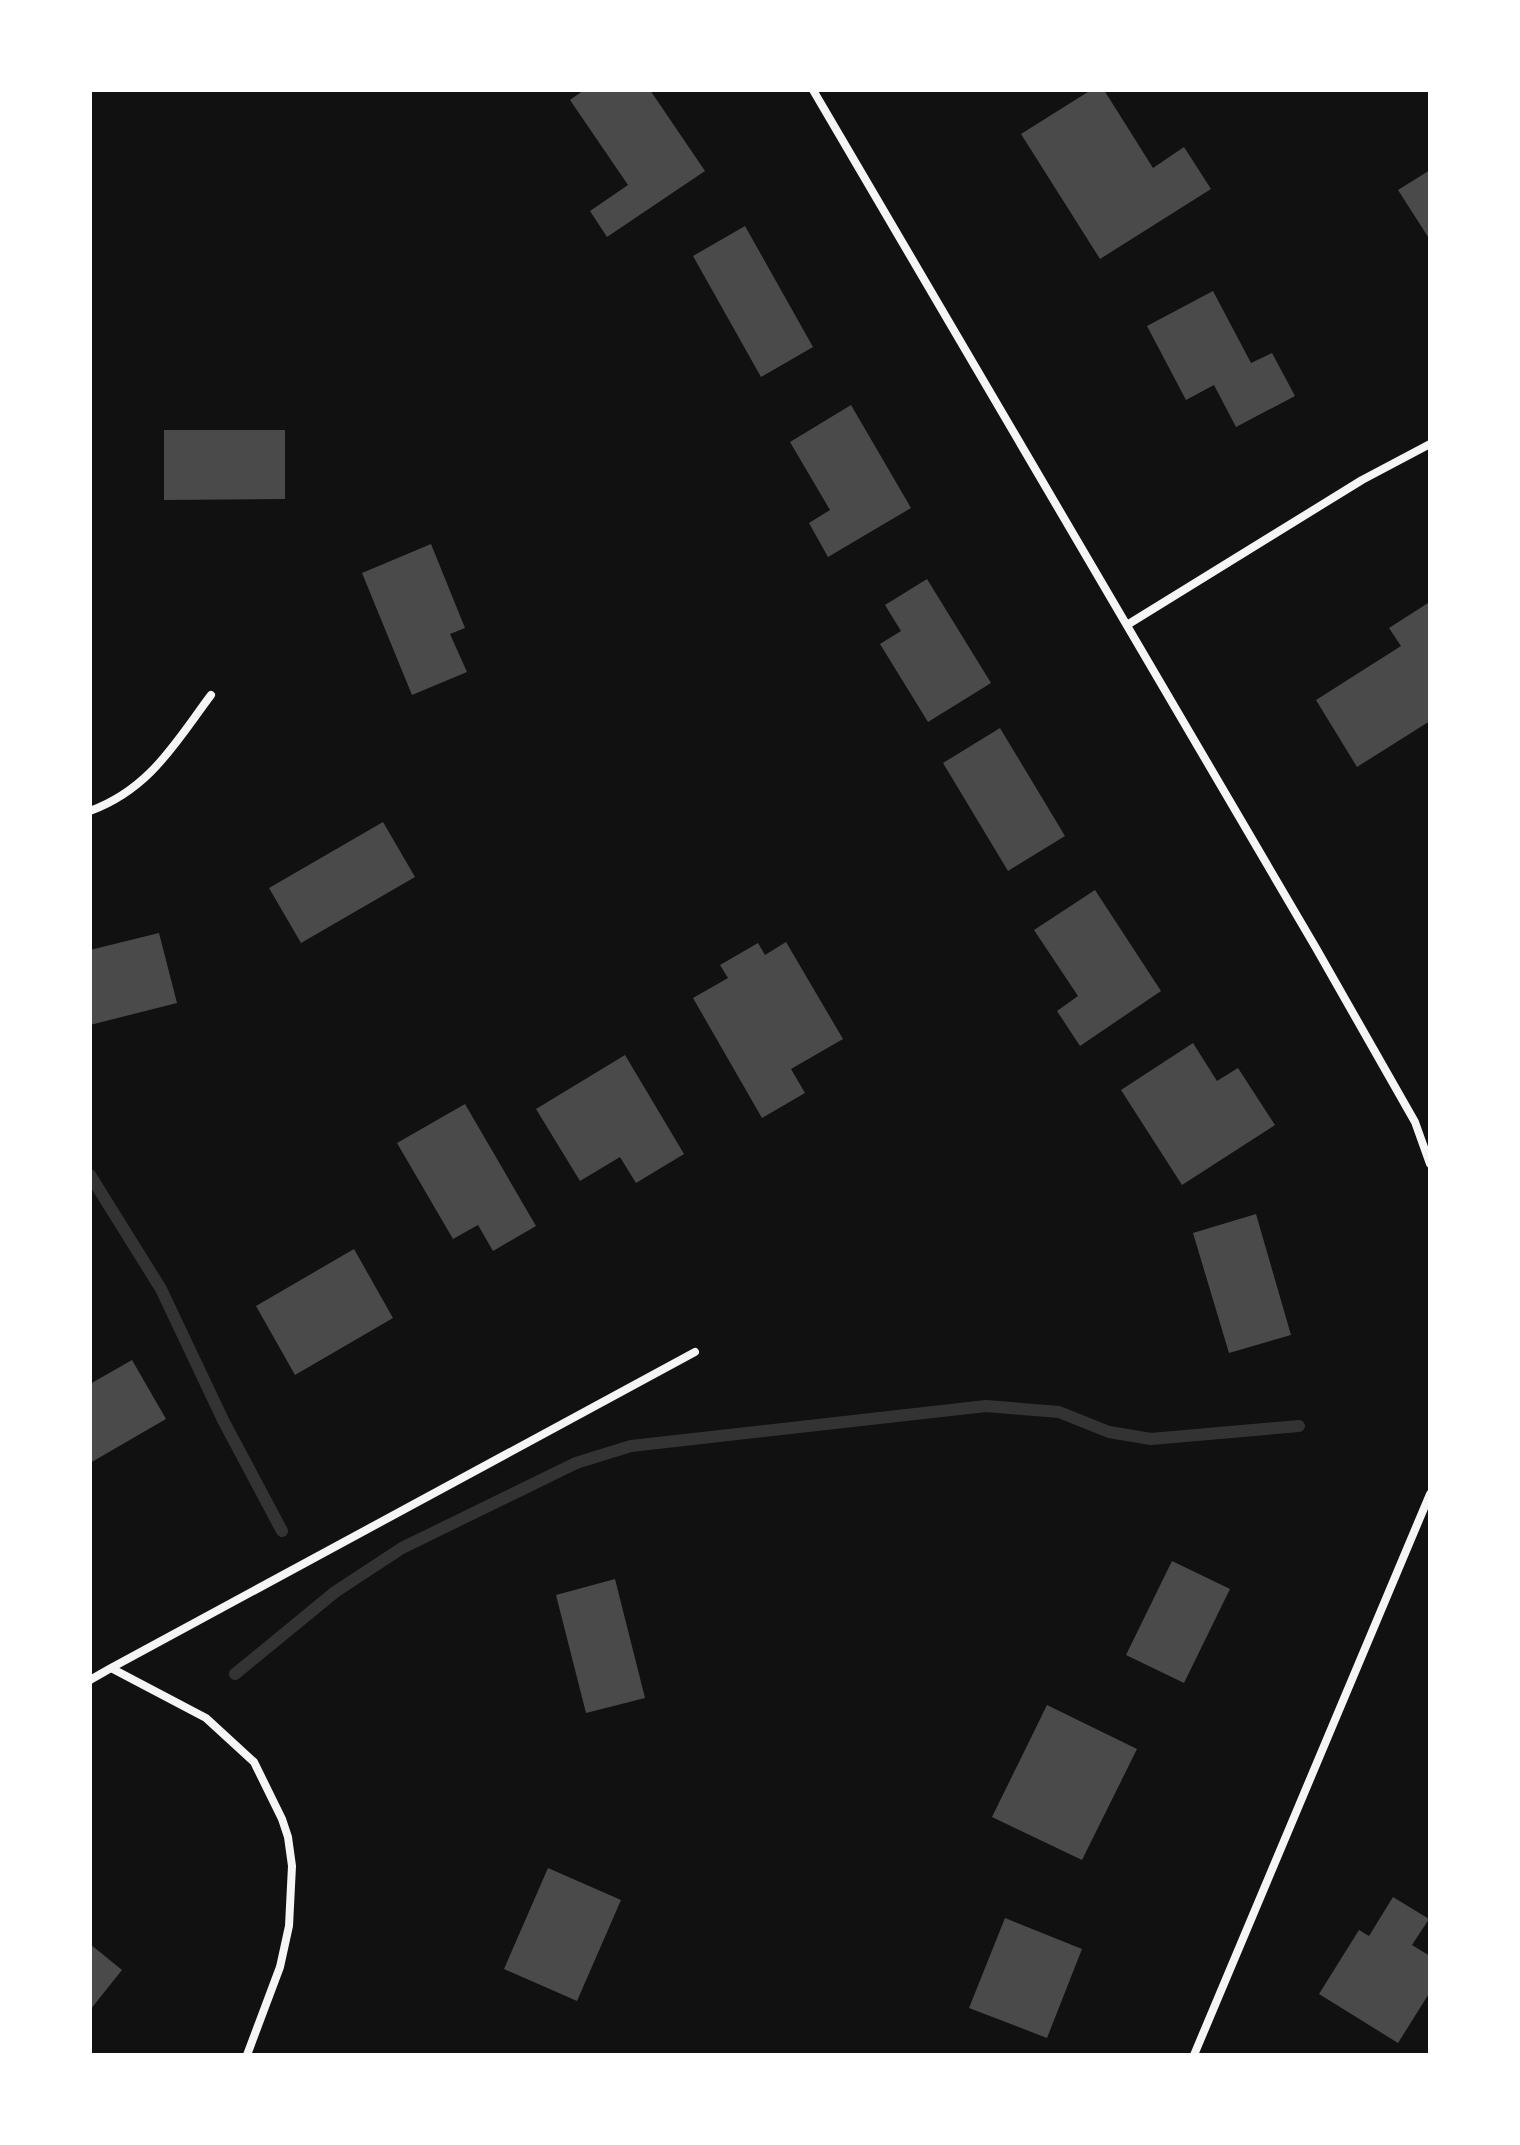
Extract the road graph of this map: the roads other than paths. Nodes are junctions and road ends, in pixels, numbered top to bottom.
1 (813, 90) edge
2 (1430, 444) edge
3 (1127, 625) junction
4 (211, 695) dead end
5 (90, 811) edge
6 (1430, 1164) edge
7 (695, 1352) dead end
8 (1430, 1494) edge
9 (111, 1668) junction
10 (90, 1680) edge
11 (247, 2055) edge
12 (1194, 2055) edge

1 - 3 street
2 - 3 street
3 - 6 street
4 - 5 street
7 - 9 street
8 - 12 street
9 - 10 street
9 - 11 street

